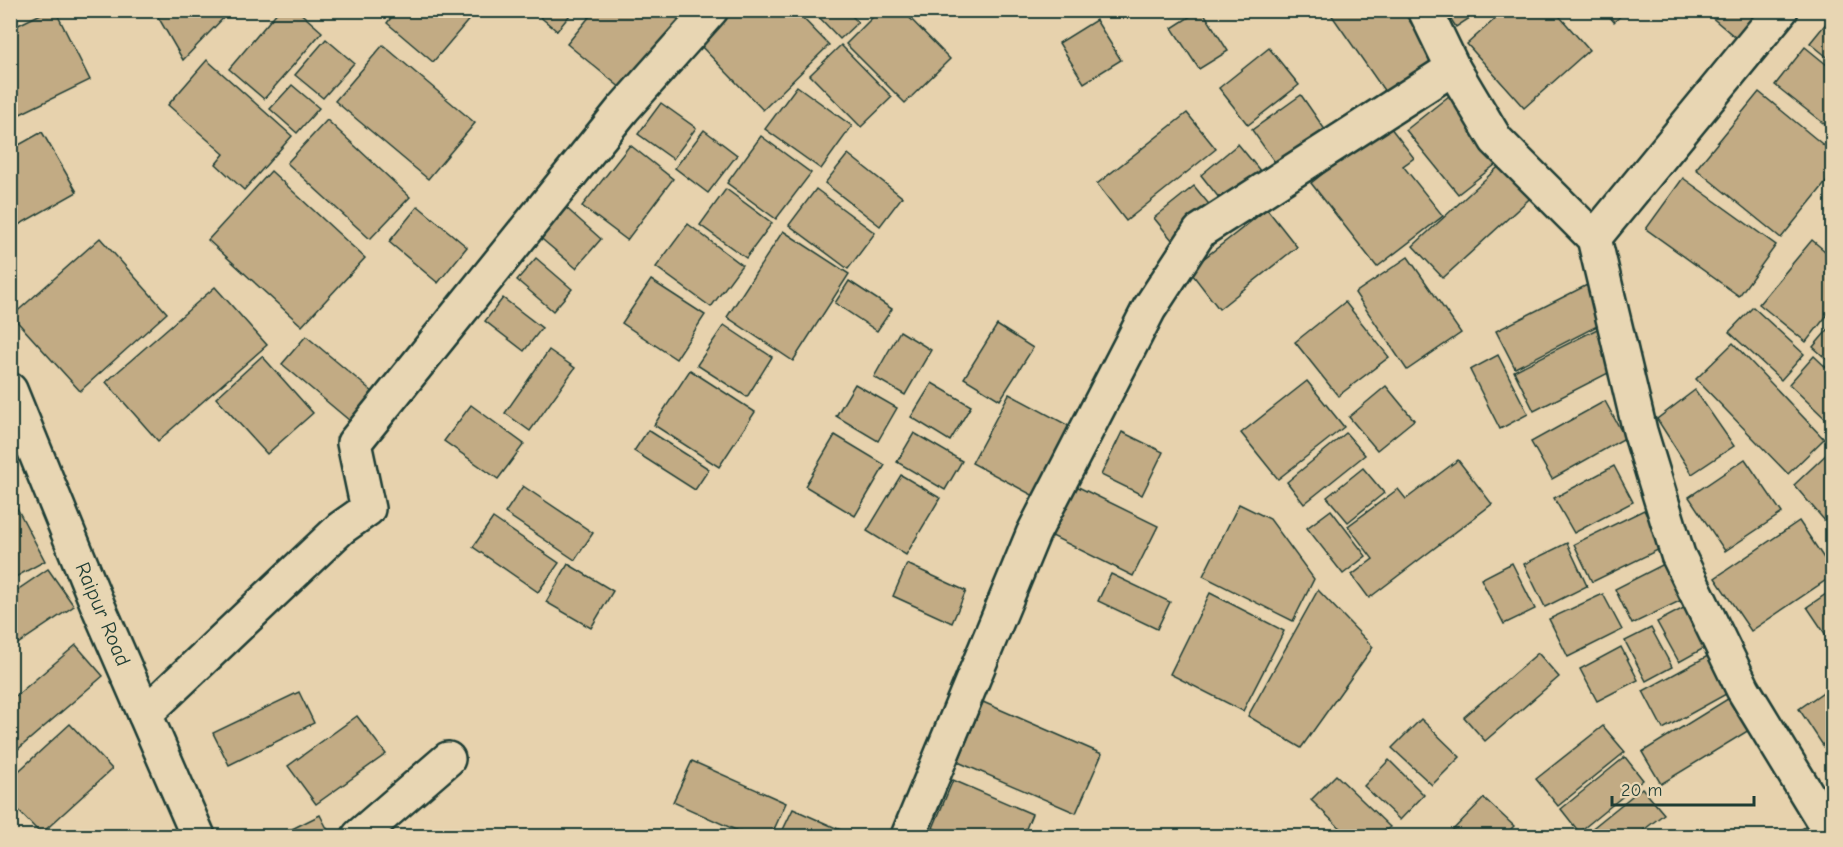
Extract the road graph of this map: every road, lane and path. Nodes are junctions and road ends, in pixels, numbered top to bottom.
1 (711, 10) edge
2 (1425, 10) edge
3 (1781, 10) edge
4 (1453, 68) junction
5 (1594, 238) junction
6 (10, 390) edge
7 (145, 714) junction
8 (448, 759) dead end
9 (1833, 835) edge
10 (198, 837) edge
11 (359, 837) edge
12 (908, 837) edge

1 - 7 street
2 - 4 street
3 - 5 street
4 - 5 street
4 - 12 street
5 - 9 street
6 - 7 street, Raipur Road
7 - 10 street, Raipur Road
8 - 11 street

